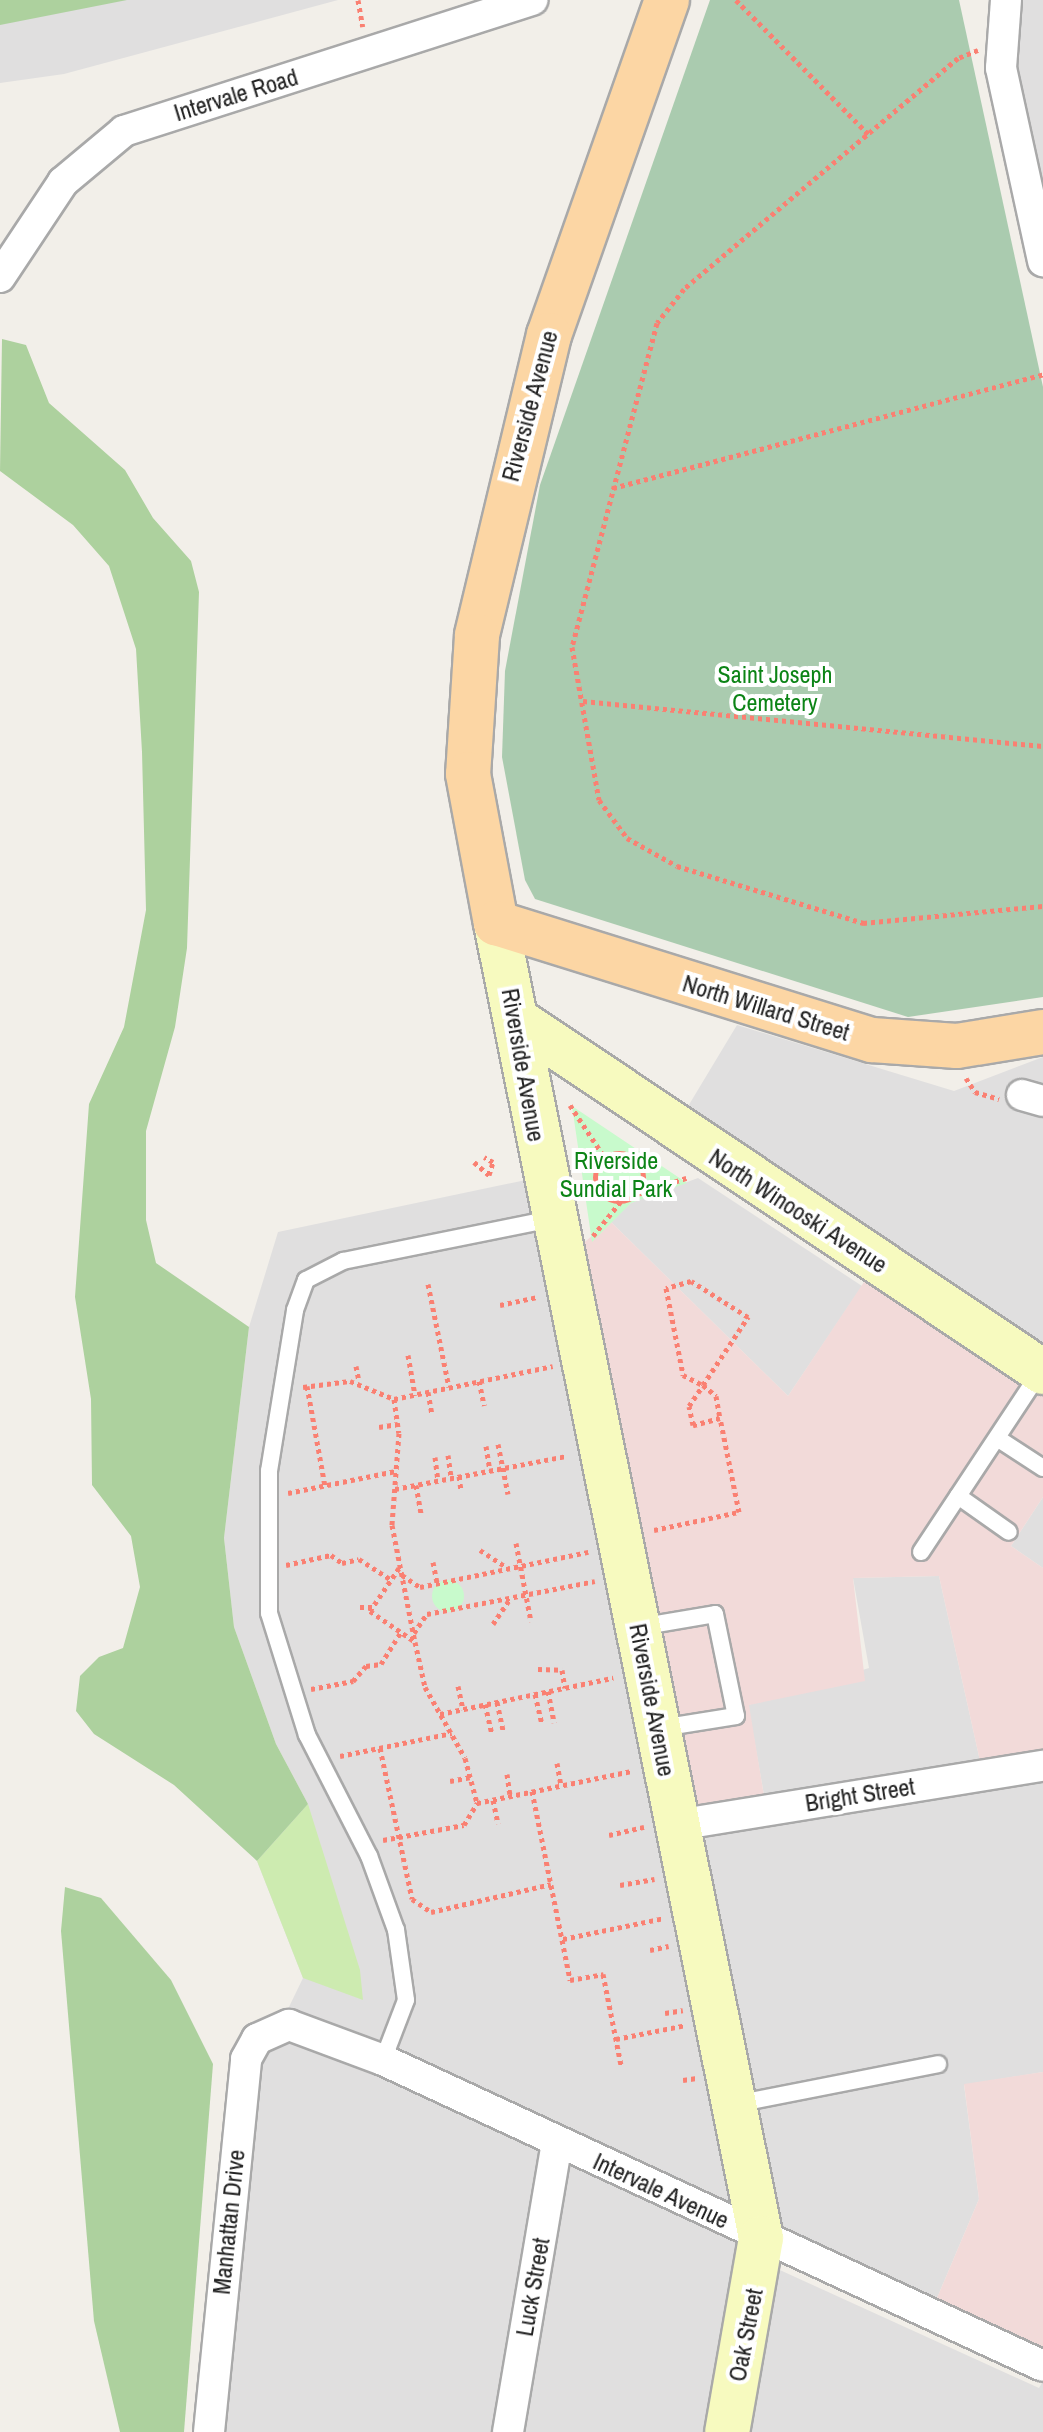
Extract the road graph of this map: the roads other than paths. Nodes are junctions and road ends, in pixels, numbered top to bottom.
1 (533, 0) edge
2 (667, 0) edge
3 (1006, 0) edge
4 (1043, 261) edge
5 (0, 277) edge
6 (496, 923) junction
7 (517, 1020) junction
8 (1043, 1032) edge
9 (551, 1219) junction
10 (1042, 1372) edge
11 (997, 1438) junction
12 (1043, 1468) edge
13 (958, 1496) junction
14 (1009, 1532) dead end
15 (921, 1552) dead end
16 (637, 1627) junction
17 (658, 1729) junction
18 (1043, 1766) edge
19 (677, 1825) junction
20 (277, 2027) joint
21 (383, 2060) junction
22 (938, 2064) dead end
23 (733, 2105) junction
24 (557, 2142) junction
25 (761, 2238) junction
26 (1043, 2366) edge
27 (209, 2432) edge
28 (508, 2432) edge
29 (727, 2432) edge

1 - 5 street, Intervale Road
2 - 6 main road, Riverside Avenue
3 - 4 street
6 - 7 street, Riverside Avenue
6 - 8 main road, North Willard Street
7 - 9 street, Riverside Avenue
7 - 10 street, North Winooski Avenue
9 - 16 street, Riverside Avenue
9 - 21 lane
10 - 11 lane
11 - 12 lane
11 - 13 lane
13 - 14 lane
13 - 15 lane
16 - 17 street, Riverside Avenue
16 - 17 lane
17 - 19 street, Riverside Avenue
18 - 19 street, Bright Street
19 - 23 street, Riverside Avenue
20 - 21 street, Intervale Avenue
20 - 27 street, Manhattan Drive
21 - 24 street, Intervale Avenue
22 - 23 lane
23 - 25 street, Riverside Avenue
24 - 25 street, Intervale Avenue
24 - 28 street, Luck Street
25 - 26 street, Intervale Avenue
25 - 29 street, Oak Street

